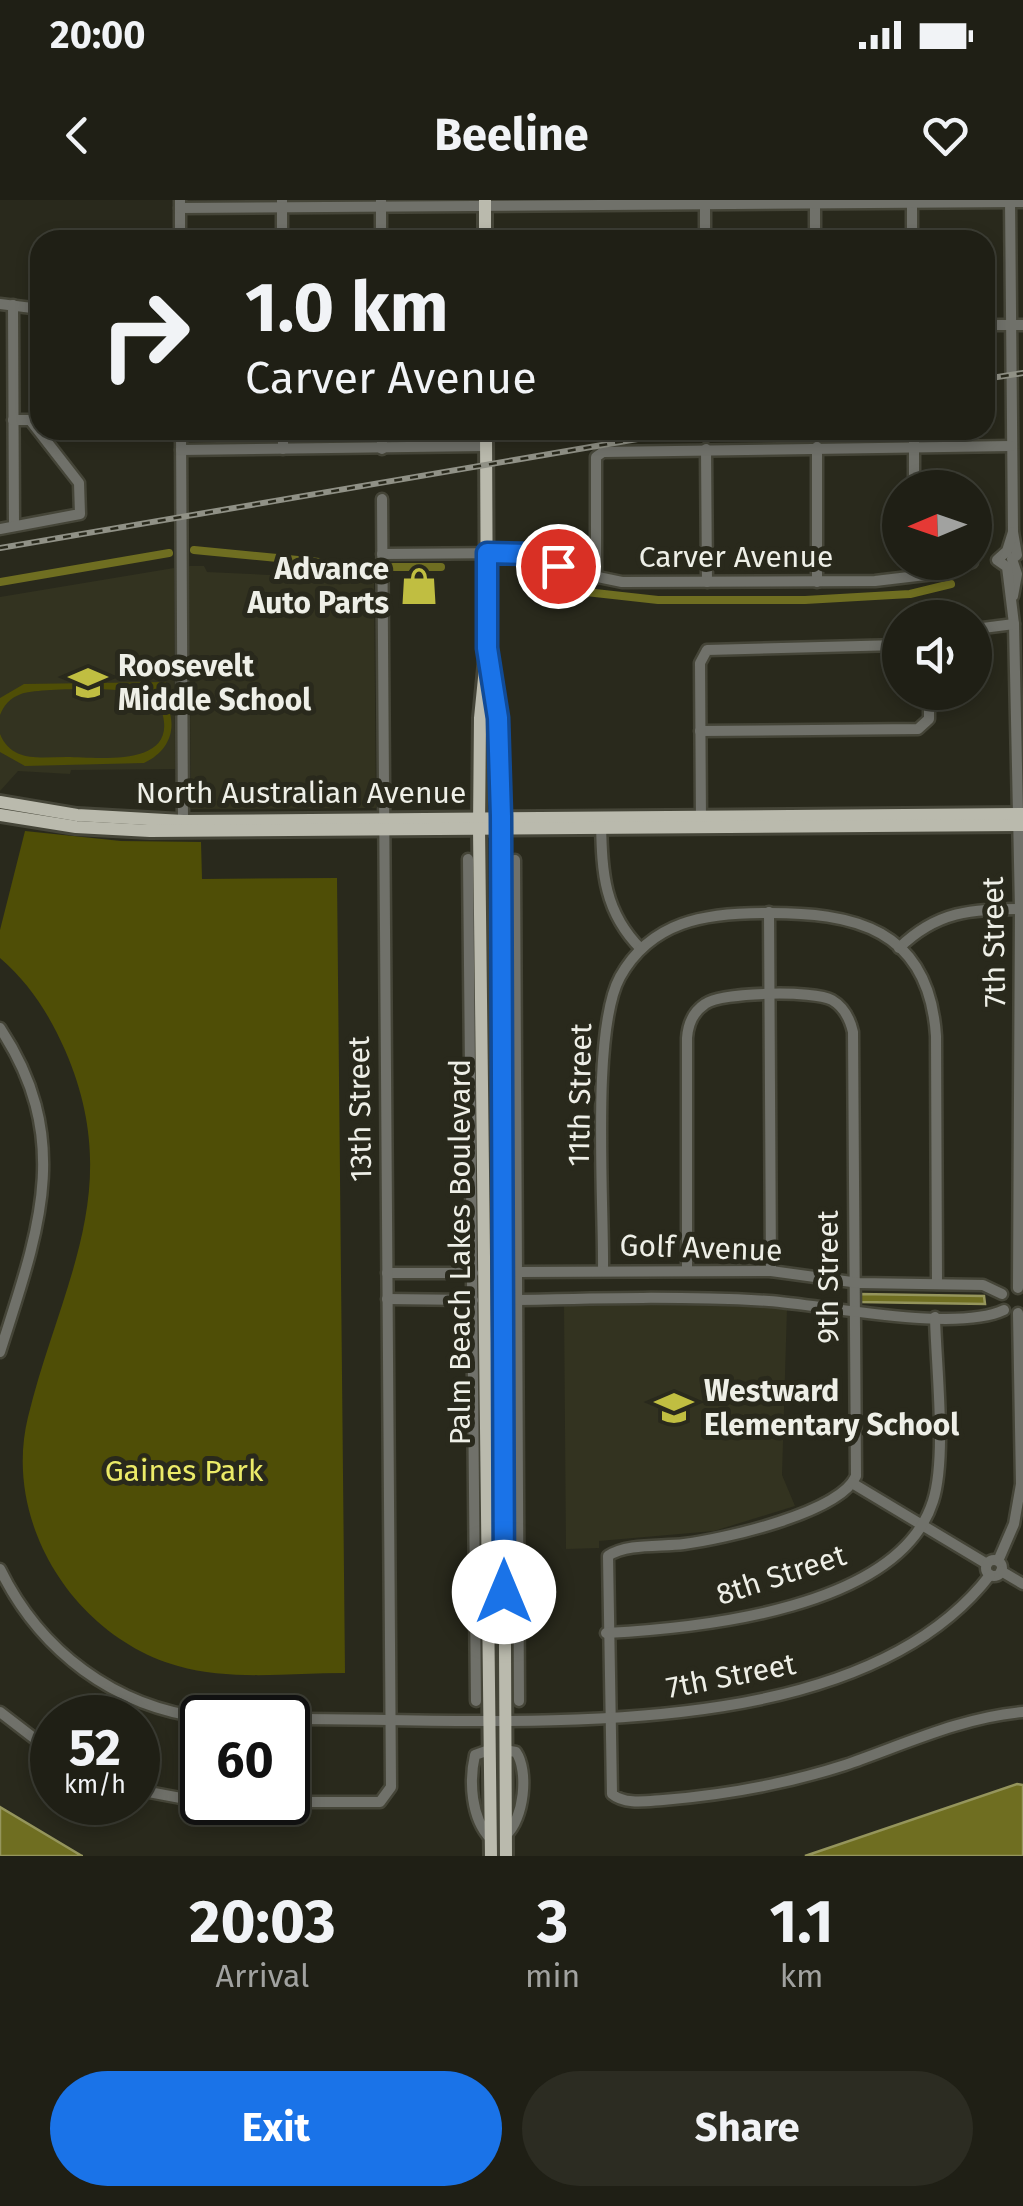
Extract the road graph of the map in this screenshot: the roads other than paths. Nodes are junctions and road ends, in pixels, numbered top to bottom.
1 (1010, 201) edge
2 (704, 202) edge
3 (815, 202) edge
4 (912, 202) edge
5 (1023, 202) edge
6 (380, 203) edge
7 (484, 203) edge
8 (180, 204) edge
9 (282, 204) edge
10 (180, 230) edge
11 (282, 230) edge
12 (381, 230) edge
13 (485, 230) edge
14 (705, 230) edge
15 (815, 230) edge
16 (912, 230) edge
17 (0, 304) edge
18 (13, 306) junction
19 (30, 308) edge
20 (995, 325) edge
21 (1009, 325) junction
22 (1023, 325) edge
23 (14, 420) junction
24 (30, 420) edge
25 (46, 440) edge
26 (181, 440) edge
27 (283, 440) edge
28 (382, 440) edge
29 (486, 440) edge
30 (914, 440) edge
31 (486, 446) junction
32 (914, 446) junction
33 (1011, 446) junction
34 (817, 448) junction
35 (283, 449) junction
36 (382, 449) junction
37 (706, 449) junction
38 (181, 450) junction
39 (914, 470) edge
40 (382, 499) dead end
41 (14, 526) junction
42 (0, 528) edge
43 (1013, 532) junction
44 (487, 553) junction
45 (382, 554) junction
46 (1012, 559) junction
47 (992, 560) edge
48 (996, 560) junction
49 (596, 578) junction
50 (882, 578) edge
51 (707, 582) junction
52 (818, 582) junction
53 (1013, 596) junction
54 (1014, 624) junction
55 (992, 627) edge
56 (882, 645) edge
57 (487, 648) junction
58 (928, 710) edge
59 (700, 731) junction
60 (0, 802) edge
61 (0, 815) edge
62 (1020, 820) edge
63 (479, 822) junction
64 (501, 822) junction
65 (701, 822) junction
66 (383, 823) junction
67 (601, 823) junction
68 (183, 826) junction
69 (468, 858) dead end
70 (515, 860) dead end
71 (1022, 909) edge
72 (769, 912) junction
73 (474, 917) junction
74 (899, 948) junction
75 (641, 949) junction
76 (770, 996) junction
77 (499, 1008) junction
78 (514, 1008) junction
79 (0, 1028) edge
80 (484, 1057) junction
81 (500, 1057) junction
82 (478, 1191) junction
83 (508, 1191) junction
84 (686, 1269) junction
85 (603, 1270) junction
86 (771, 1271) junction
87 (516, 1272) junction
88 (387, 1273) junction
89 (473, 1273) junction
90 (852, 1283) junction
91 (937, 1284) junction
92 (1020, 1290) edge
93 (1002, 1294) junction
94 (388, 1299) junction
95 (474, 1300) junction
96 (517, 1300) junction
97 (1004, 1310) junction
98 (1020, 1311) edge
99 (852, 1313) junction
100 (935, 1317) junction
101 (0, 1352) edge
102 (852, 1483) junction
103 (503, 1502) junction
104 (487, 1503) junction
105 (922, 1525) junction
106 (994, 1568) junction
107 (0, 1570) edge
108 (1023, 1584) edge
109 (482, 1630) junction
110 (512, 1630) junction
111 (606, 1633) junction
112 (476, 1700) dead end
113 (519, 1701) dead end
114 (0, 1712) edge
115 (180, 1712) edge
116 (1023, 1712) edge
117 (609, 1716) junction
118 (390, 1718) junction
119 (489, 1718) junction
120 (505, 1718) junction
121 (310, 1719) edge
122 (30, 1735) edge
123 (310, 1801) edge
124 (490, 1856) edge
125 (506, 1856) edge

1 - 4 street
1 - 5 street
1 - 21 street, 7th Street
2 - 3 street
2 - 7 street
2 - 14 street
3 - 4 street
3 - 15 street
4 - 16 street
6 - 7 street
6 - 9 street
6 - 12 street
7 - 13 main road
8 - 9 street
8 - 10 street
9 - 11 street
17 - 18 street
18 - 19 street
18 - 23 street
20 - 21 street
21 - 22 street
21 - 33 street, 7th Street
23 - 24 street
23 - 41 street
25 - 41 street
26 - 38 street
27 - 35 street
28 - 36 street
29 - 31 main road, Palm Beach Lakes Boulevard
30 - 32 street
31 - 36 street
31 - 44 main road, Palm Beach Lakes Boulevard
32 - 33 street
32 - 34 street
32 - 39 street
33 - 43 street, 7th Street
34 - 37 street
34 - 52 street
35 - 36 street
35 - 38 street
37 - 49 street
37 - 51 street
38 - 68 street
40 - 45 street, 13th Street
41 - 42 street
43 - 46 street, 7th Street
43 - 48 street
44 - 45 street, Carver Avenue
44 - 49 street, Carver Avenue
44 - 57 main road, Palm Beach Lakes Boulevard
45 - 66 street, 13th Street
46 - 48 street, Carver Avenue
46 - 53 street, 7th Street
47 - 48 street, Carver Avenue
48 - 53 street, 7th Street
49 - 51 street, Carver Avenue
50 - 52 street, Carver Avenue
51 - 52 street, Carver Avenue
53 - 54 street, 7th Street
54 - 55 street
54 - 62 street, 7th Street
56 - 59 street
57 - 63 main road, Palm Beach Lakes Boulevard
57 - 64 main road, Palm Beach Lakes Boulevard
58 - 59 street
59 - 65 street
60 - 68 main road, North Australian Avenue
61 - 68 main road, North Australian Avenue
62 - 65 main road, North Australian Avenue
62 - 71 street, 7th Street
63 - 64 main road, North Australian Avenue
63 - 66 main road, North Australian Avenue
63 - 73 main road, Palm Beach Lakes Boulevard
64 - 67 main road, North Australian Avenue
64 - 77 main road, Palm Beach Lakes Boulevard
65 - 67 main road, North Australian Avenue
66 - 68 main road, North Australian Avenue
66 - 88 street, 13th Street
67 - 75 street
69 - 73 street
70 - 78 street
71 - 74 street
71 - 92 street, 7th Street
72 - 74 street
72 - 75 street, 11th Street
72 - 76 street
73 - 80 main road, Palm Beach Lakes Boulevard
73 - 82 street
74 - 91 street
75 - 85 street, 11th Street
76 - 84 street, 9th Street
76 - 86 street
76 - 90 street, 9th Street
77 - 78 street
77 - 81 main road, Palm Beach Lakes Boulevard
78 - 83 street
79 - 101 street
80 - 81 main road
80 - 82 main road, Palm Beach Lakes Boulevard
81 - 83 main road, Palm Beach Lakes Boulevard
82 - 89 street
82 - 104 main road, Palm Beach Lakes Boulevard
83 - 87 street
83 - 103 main road, Palm Beach Lakes Boulevard
84 - 85 street, Golf Avenue
84 - 86 street, Golf Avenue
85 - 87 street, Golf Avenue
86 - 90 street, Golf Avenue
87 - 96 street
88 - 89 street
88 - 94 street, 13th Street
89 - 95 street
90 - 91 street, Golf Avenue
90 - 99 street, 9th Street
91 - 93 street, Golf Avenue
92 - 93 street
93 - 97 street
94 - 95 street
94 - 118 street, 13th Street
95 - 109 street
96 - 99 street, Golf Avenue
96 - 110 street
97 - 98 street, Golf Avenue
97 - 100 street, Golf Avenue
98 - 106 street, 7th Street
99 - 100 street, Golf Avenue
99 - 102 street, 9th Street
100 - 105 street, 8th Street
102 - 105 street
102 - 111 street
103 - 104 main road
103 - 110 main road, Palm Beach Lakes Boulevard
104 - 109 main road, Palm Beach Lakes Boulevard
105 - 106 street
105 - 111 street, 8th Street
106 - 108 street
106 - 117 street, 7th Street
107 - 115 street
109 - 112 street
109 - 119 main road, Palm Beach Lakes Boulevard
110 - 113 street
110 - 120 main road, Palm Beach Lakes Boulevard
111 - 117 street
114 - 122 street
116 - 117 street
117 - 120 street, 7th Street
118 - 119 street, 7th Street
118 - 121 street, 7th Street
118 - 123 street, 13th Street
119 - 120 street, 7th Street
119 - 124 main road, Palm Beach Lakes Boulevard
120 - 125 main road, Palm Beach Lakes Boulevard

